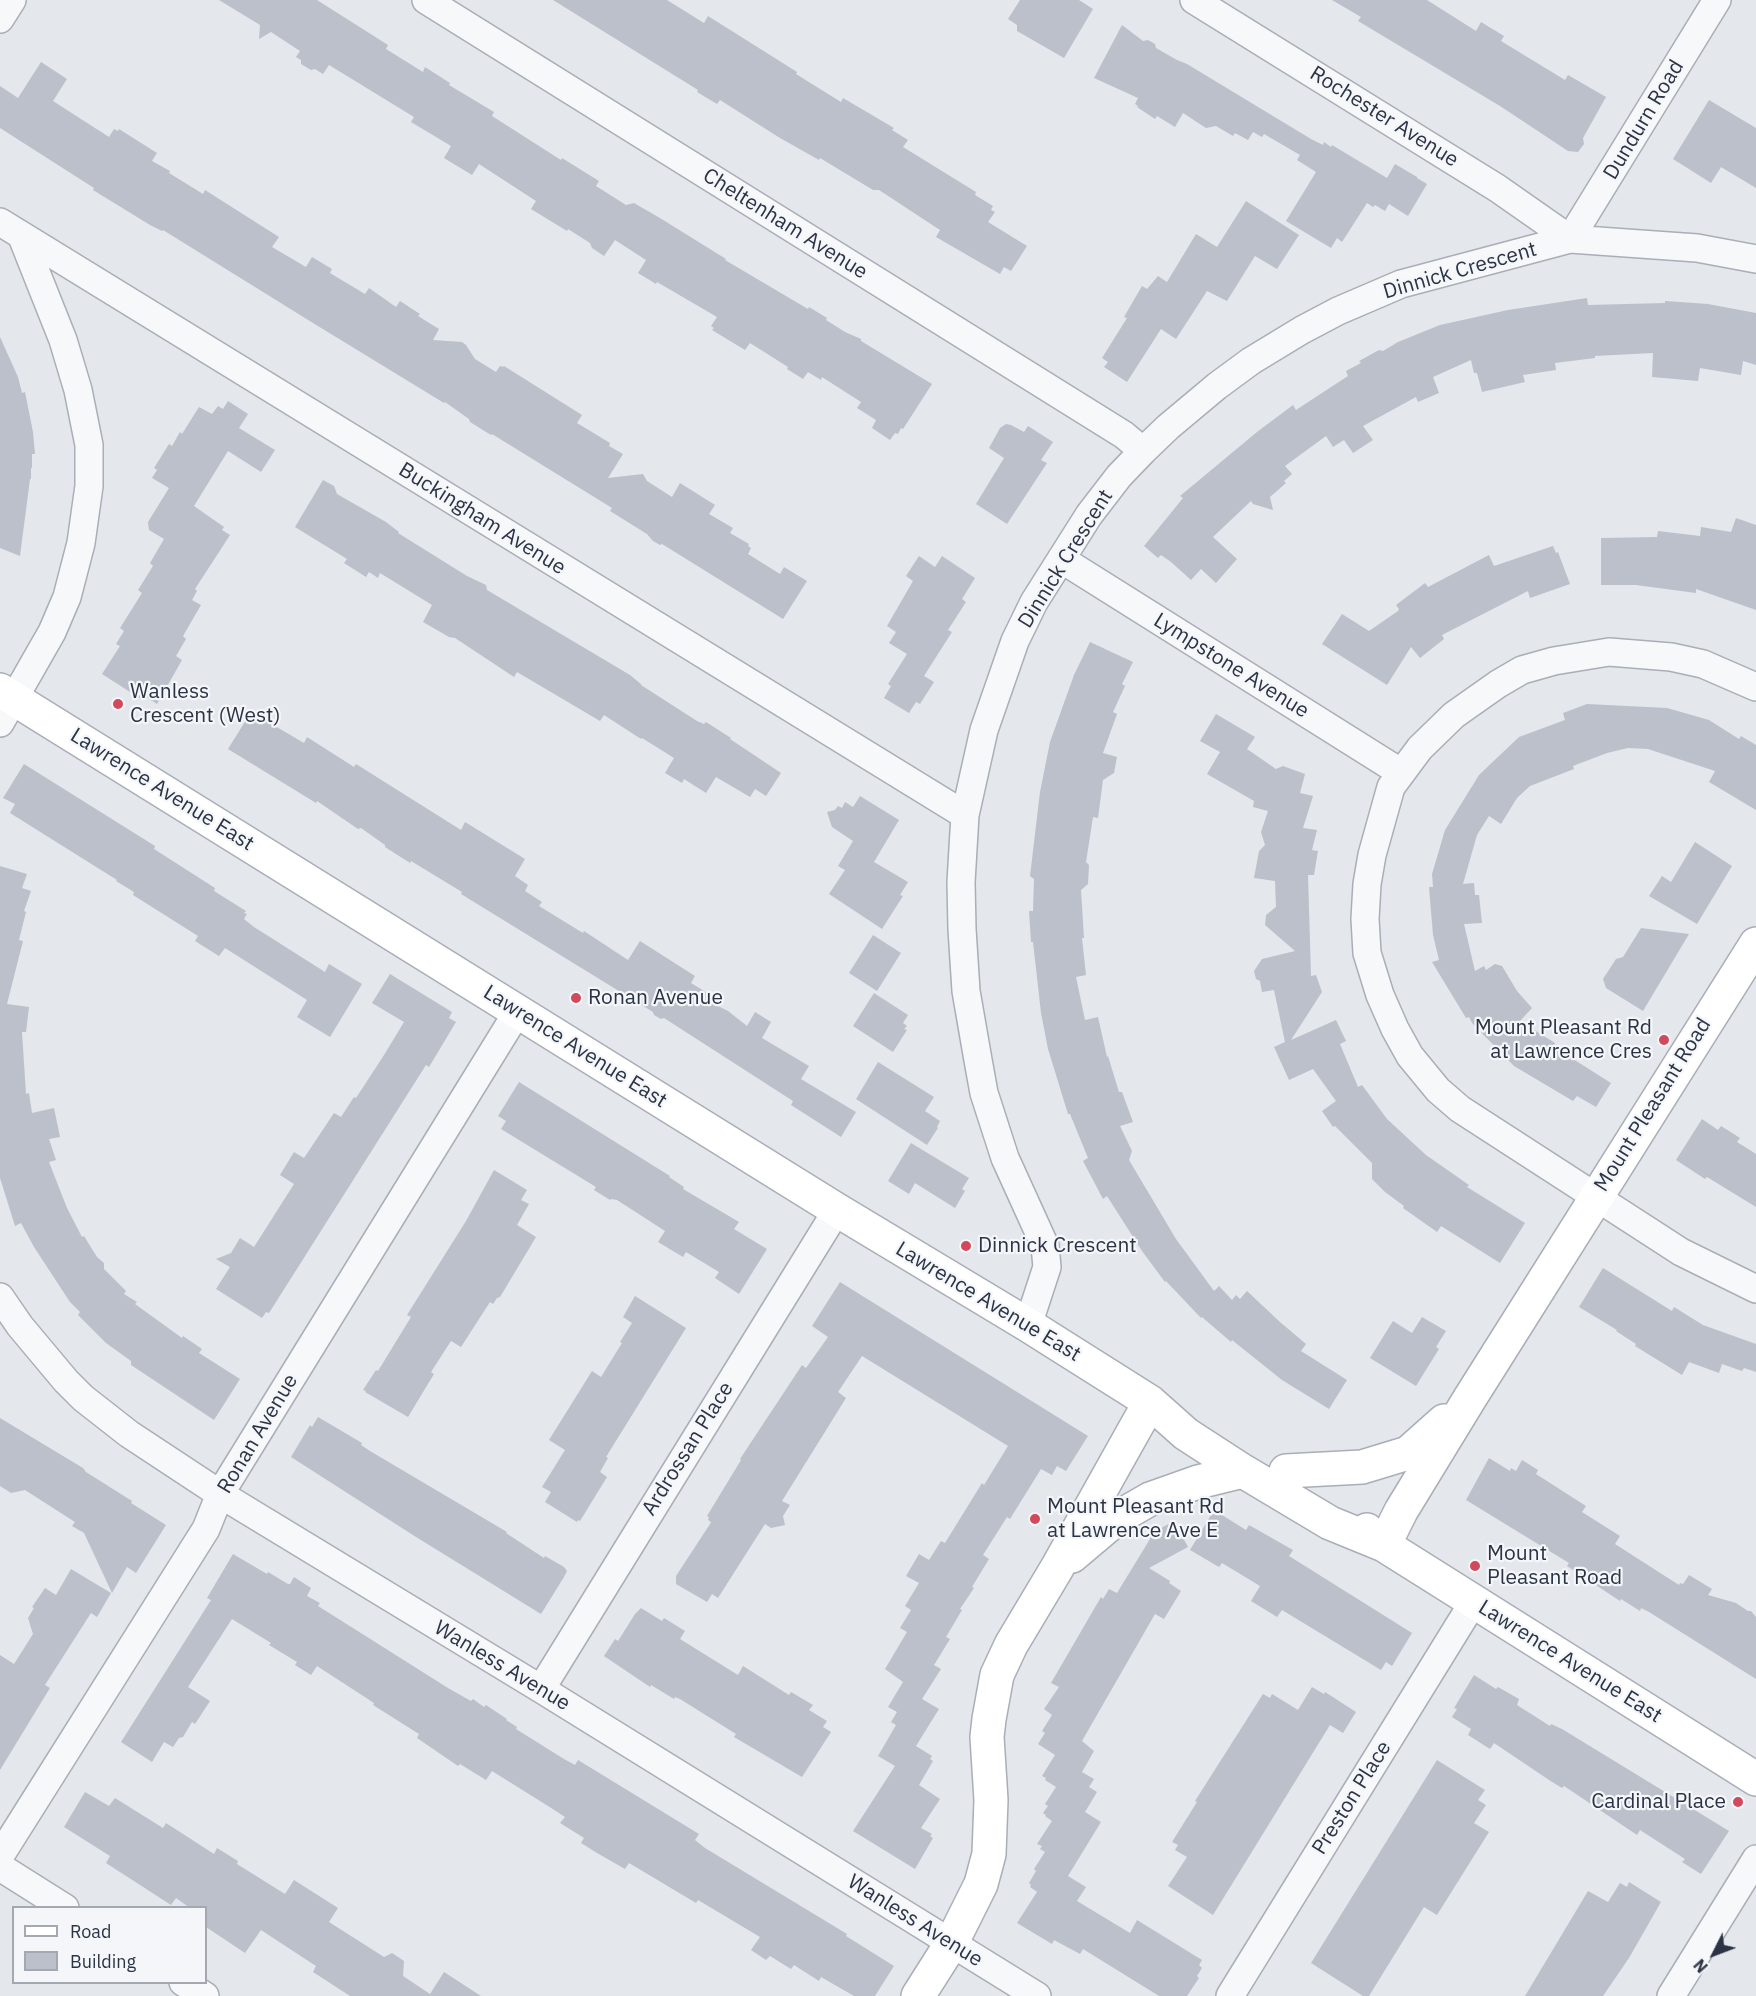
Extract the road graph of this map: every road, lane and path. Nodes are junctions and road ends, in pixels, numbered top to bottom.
1 (12, 0) edge
2 (426, 0) edge
3 (1194, 0) edge
4 (1717, 0) edge
5 (0, 19) edge
6 (11, 230) edge
7 (1570, 239) junction
8 (1756, 259) edge
9 (1143, 451) junction
10 (1061, 559) junction
11 (1756, 687) edge
12 (5, 704) edge
13 (1400, 772) junction
14 (965, 815) junction
15 (1756, 944) edge
16 (518, 1011) junction
17 (1595, 1197) junction
18 (837, 1210) junction
19 (1756, 1290) edge
20 (1, 1303) edge
21 (1028, 1325) junction
22 (1470, 1398) junction
23 (1150, 1402) junction
24 (1243, 1471) junction
25 (1286, 1471) junction
26 (220, 1494) junction
27 (1384, 1545) junction
28 (1057, 1568) junction
29 (1474, 1601) junction
30 (541, 1689) junction
31 (1756, 1779) edge
32 (0, 1856) edge
33 (1756, 1859) edge
34 (0, 1867) edge
35 (62, 1906) edge
36 (951, 1944) junction
37 (185, 1984) edge
38 (205, 1996) edge
39 (918, 1996) edge
40 (1036, 1996) edge
41 (1230, 1996) edge
42 (1671, 1996) edge

1 - 5 street
2 - 9 street, Cheltenham Avenue
3 - 7 street, Rochester Avenue
4 - 7 street, Dundurn Road
6 - 12 street
6 - 14 street, Buckingham Avenue
7 - 8 street, Dinnick Crescent
7 - 9 street, Dinnick Crescent
9 - 10 street, Dinnick Crescent
10 - 13 street, Lympstone Avenue
10 - 14 street, Dinnick Crescent
11 - 13 street
12 - 16 main road, Lawrence Avenue East
13 - 17 street
14 - 21 street, Dinnick Crescent
15 - 17 main road, Mount Pleasant Road
16 - 18 main road, Lawrence Avenue East
16 - 26 street, Ronan Avenue
17 - 19 street
17 - 22 main road, Mount Pleasant Road
18 - 21 main road, Lawrence Avenue East
18 - 30 street, Ardrossan Place
20 - 26 street, Wanless Avenue
21 - 23 main road, Lawrence Avenue East
22 - 25 main road
22 - 27 main road, Mount Pleasant Road
23 - 24 main road, Lawrence Avenue East
23 - 25 main road, Lawrence Avenue East
23 - 28 main road
24 - 27 main road, Lawrence Avenue East
24 - 28 main road
25 - 27 main road, Lawrence Avenue East
26 - 30 street, Wanless Avenue
26 - 32 street, Ronan Avenue
27 - 29 main road, Lawrence Avenue East
28 - 36 main road
29 - 31 main road, Lawrence Avenue East
29 - 41 street, Preston Place
30 - 36 street, Wanless Avenue
33 - 42 street
34 - 35 street
36 - 39 main road
36 - 40 street, Wanless Avenue
37 - 38 street

